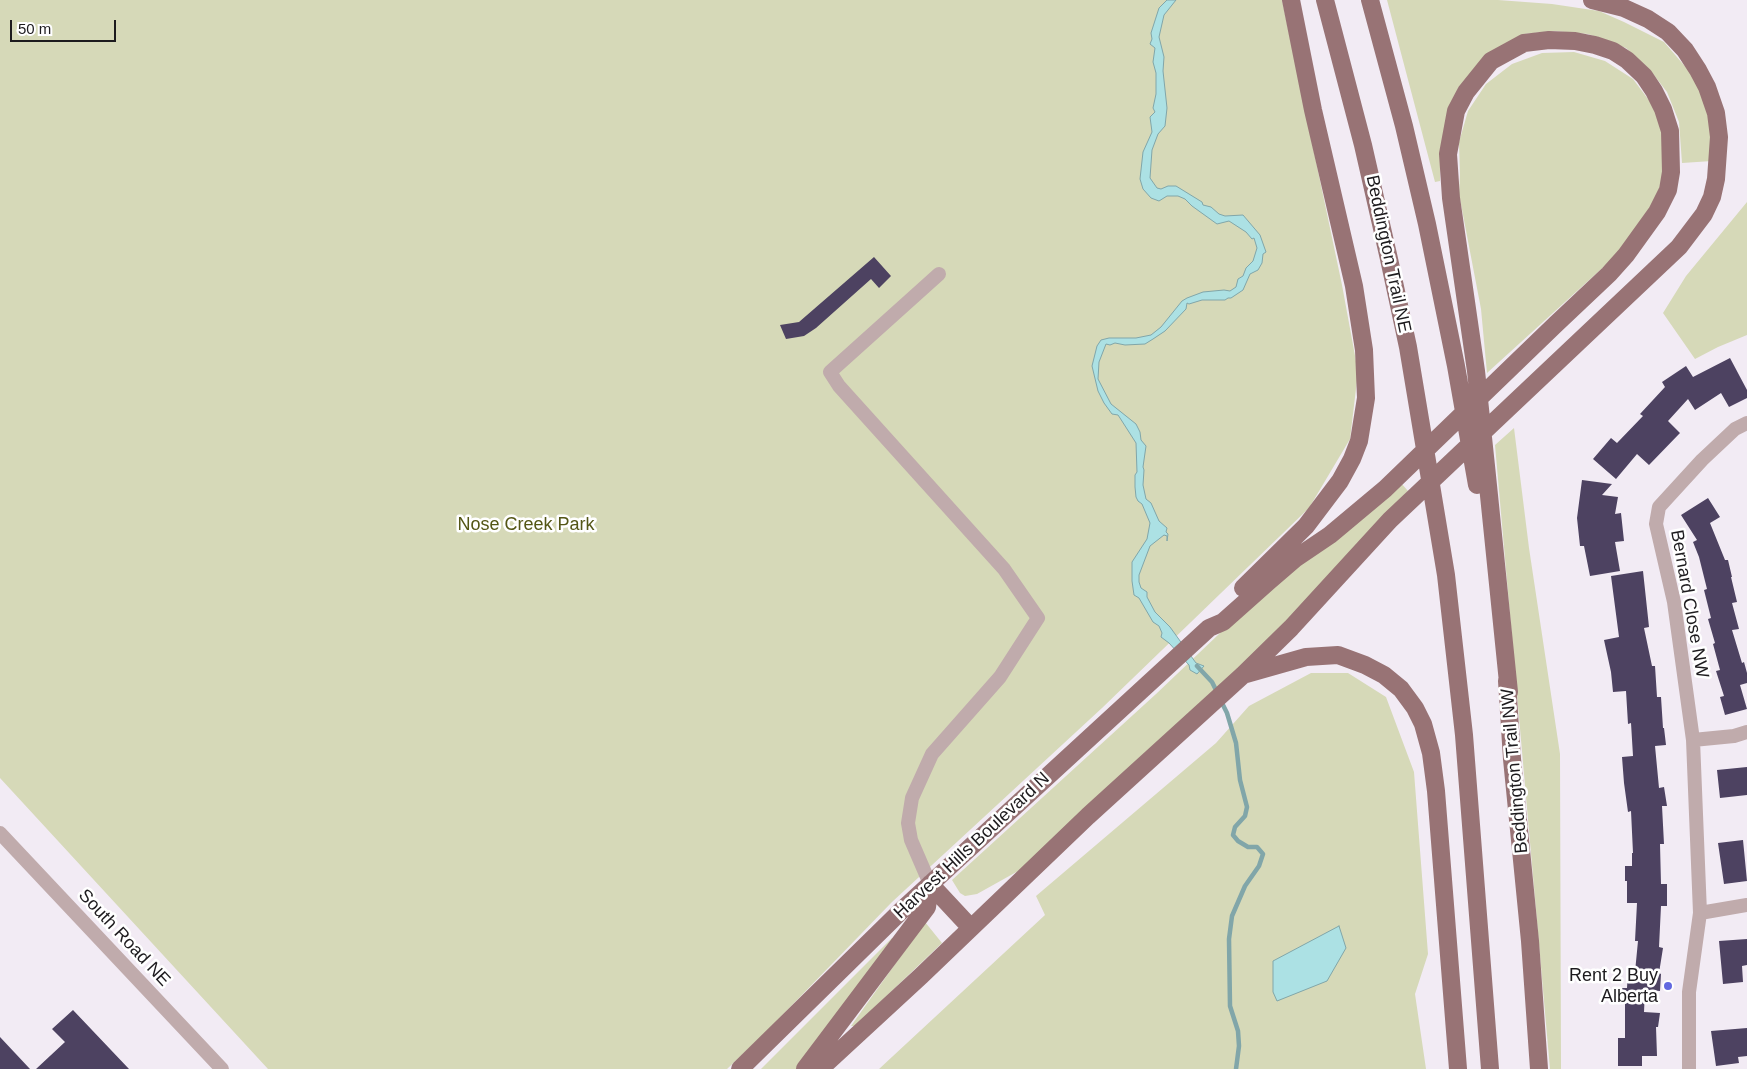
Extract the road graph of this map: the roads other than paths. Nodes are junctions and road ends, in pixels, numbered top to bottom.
1 (1291, 0) edge
2 (1325, 0) edge
3 (1370, 0) edge
4 (1592, 0) edge
5 (939, 274) dead end
6 (1747, 423) edge
7 (1481, 470) junction
8 (1209, 628) junction
9 (1243, 675) junction
10 (1747, 732) edge
11 (1693, 740) junction
12 (0, 833) edge
13 (930, 884) junction
14 (1747, 905) edge
15 (1700, 913) junction
16 (971, 928) junction
17 (222, 1069) edge
18 (740, 1069) edge
19 (805, 1069) edge
20 (820, 1069) edge
21 (1458, 1069) edge
22 (1490, 1069) edge
23 (1539, 1069) edge
24 (1689, 1069) edge

1 - 8 main road
2 - 22 main road, Beddington Trail NE
3 - 7 main road
4 - 9 main road
5 - 13 street
6 - 11 street, Bernard Close NW
7 - 8 main road
7 - 23 main road, Beddington Trail NW
8 - 13 main road, Harvest Hills Boulevard N
9 - 16 main road
9 - 21 main road
10 - 11 street
11 - 15 street, Bernard Close NW
12 - 17 street, South Road NE
13 - 16 main road
13 - 18 main road, Harvest Hills Boulevard N
13 - 19 main road
14 - 15 street
15 - 24 street, Bernard Close NW
16 - 20 main road

